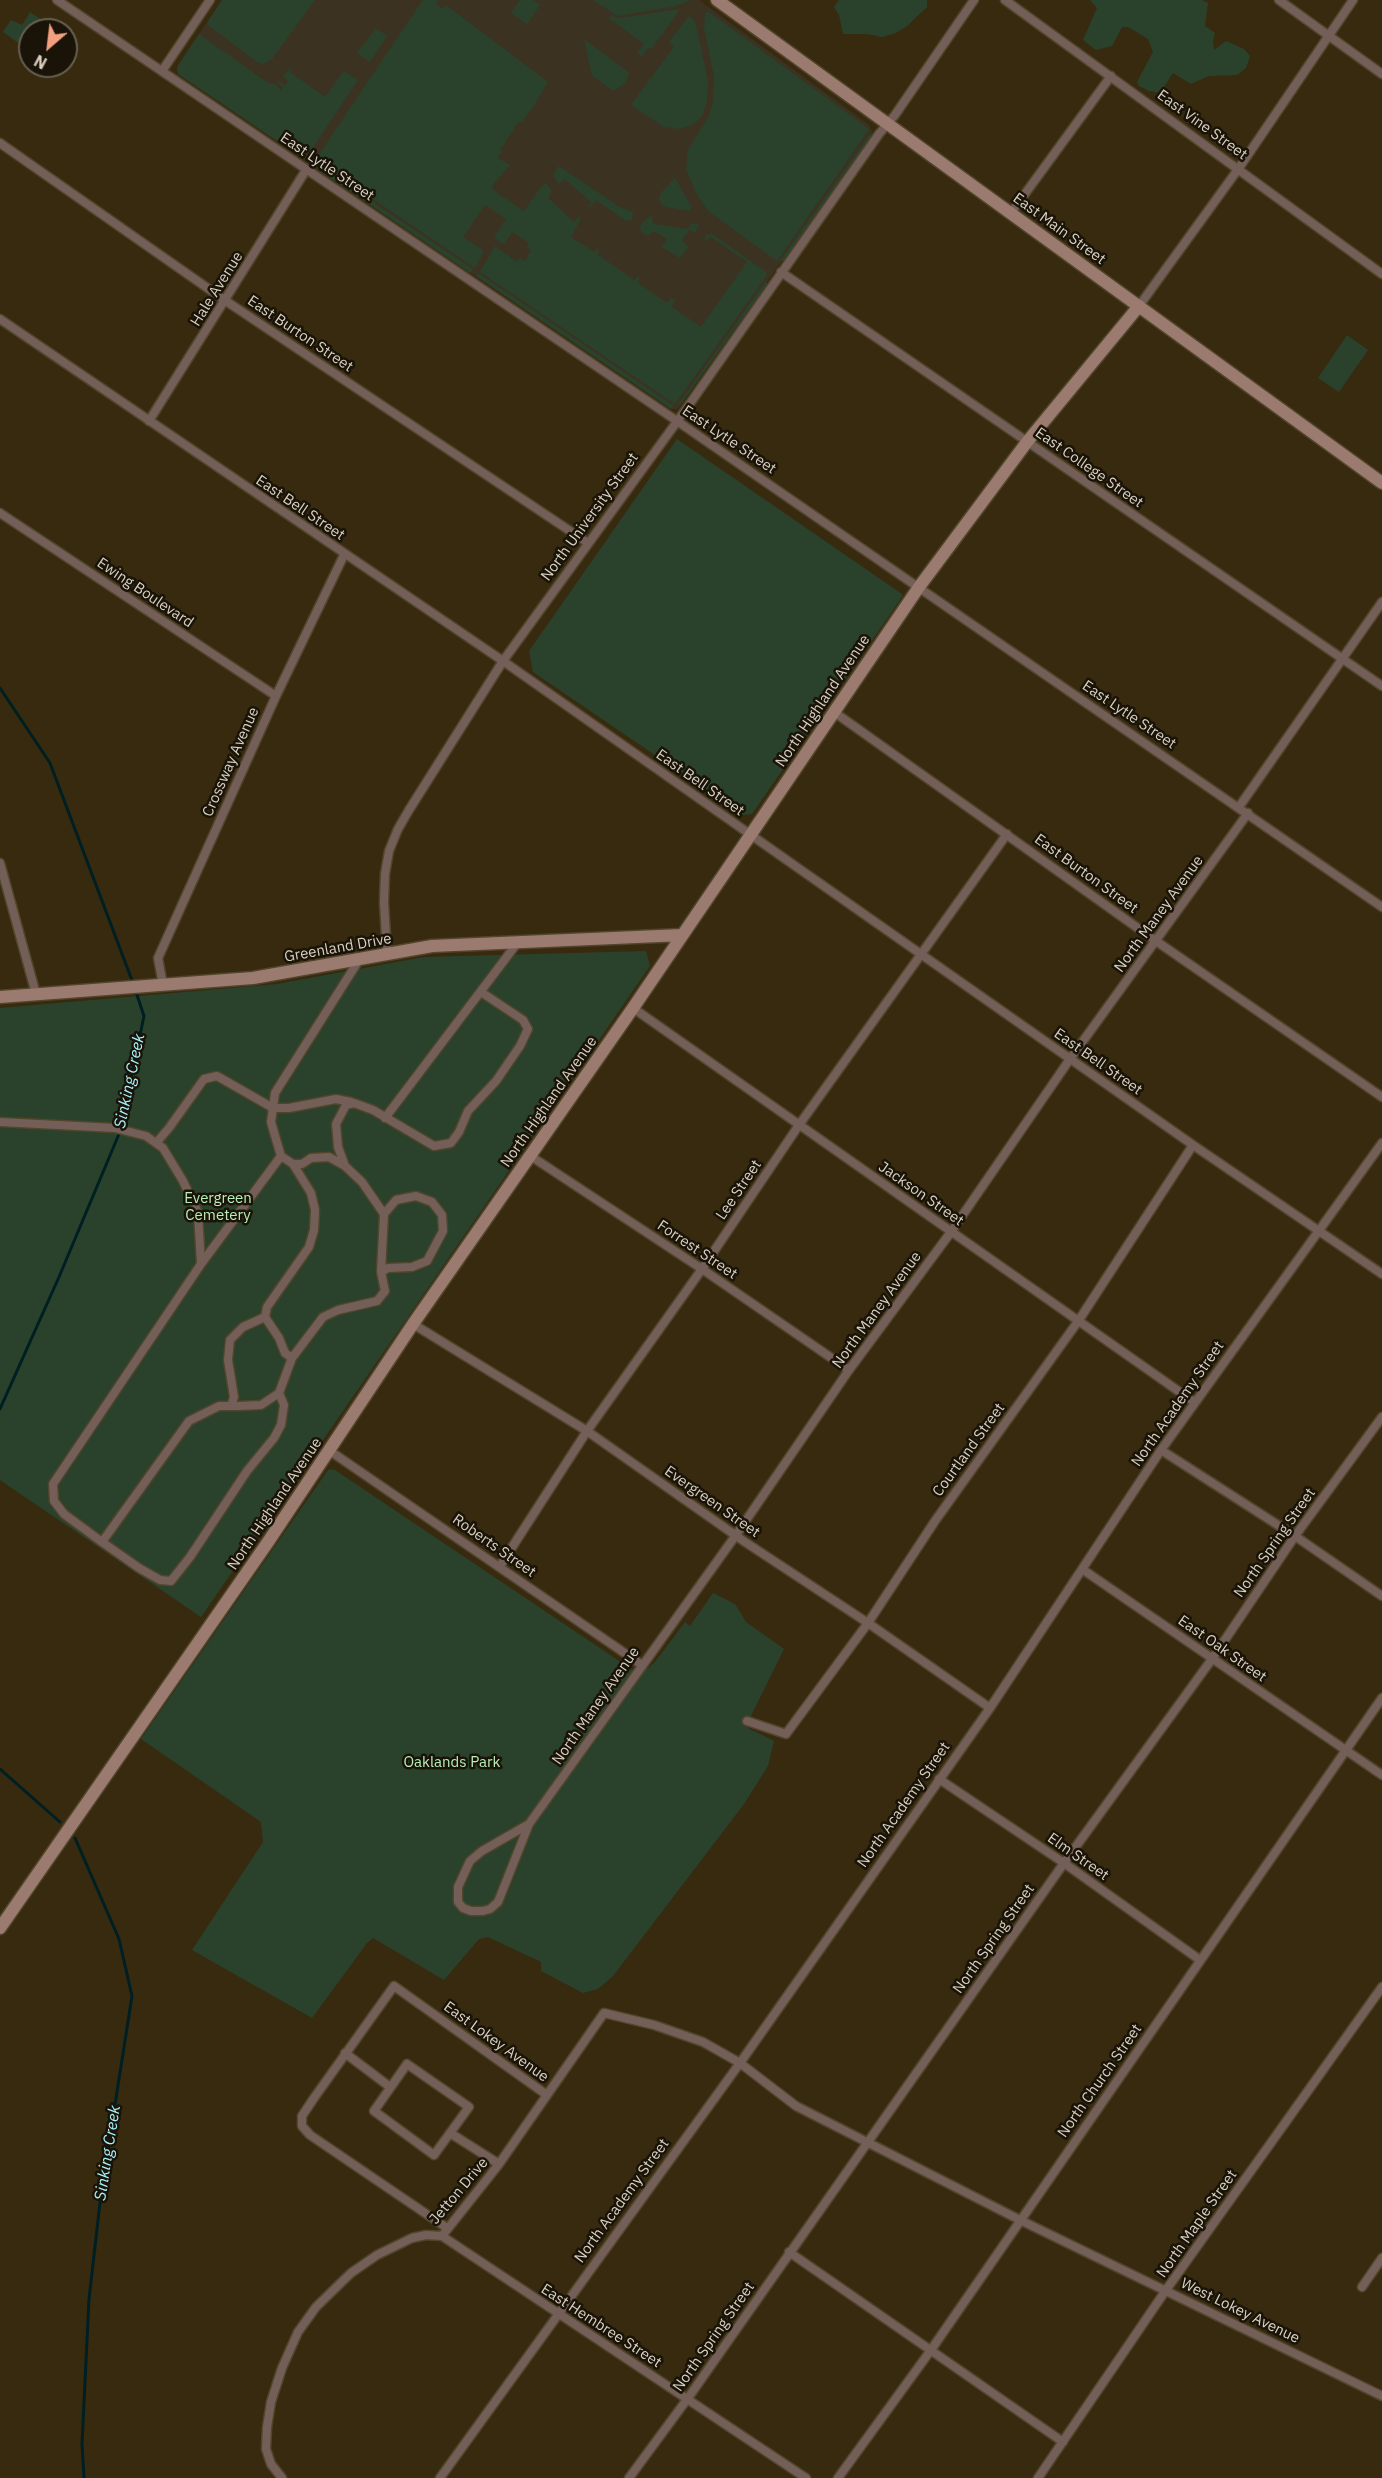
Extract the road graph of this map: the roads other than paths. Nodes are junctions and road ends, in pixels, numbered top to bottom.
1 (57, 0) edge
2 (210, 0) edge
3 (717, 0) edge
4 (974, 0) edge
5 (1005, 0) edge
6 (1279, 0) edge
7 (1353, 0) edge
8 (1329, 36) junction
9 (162, 71) junction
10 (1382, 74) edge
11 (1111, 76) junction
12 (887, 124) junction
13 (0, 143) edge
14 (1239, 168) junction
15 (306, 170) junction
16 (1011, 213) junction
17 (781, 272) junction
18 (1382, 274) edge
19 (226, 301) junction
20 (1139, 306) junction
21 (0, 319) edge
22 (149, 421) junction
23 (677, 421) junction
24 (1027, 441) junction
25 (1382, 483) edge
26 (0, 513) edge
27 (588, 543) junction
28 (344, 555) junction
29 (919, 587) junction
30 (1382, 602) edge
31 (1342, 659) junction
32 (503, 661) junction
33 (1382, 687) edge
34 (276, 696) junction
35 (834, 712) junction
36 (1239, 807) junction
37 (1248, 813) junction
38 (750, 834) junction
39 (1007, 834) junction
40 (0, 862) edge
41 (1382, 907) edge
42 (682, 935) junction
43 (1156, 941) junction
44 (518, 942) junction
45 (387, 954) junction
46 (922, 955) junction
47 (359, 960) junction
48 (163, 985) junction
49 (481, 992) junction
50 (36, 994) junction
51 (0, 997) edge
52 (633, 1008) junction
53 (1070, 1059) junction
54 (1382, 1097) edge
55 (354, 1103) junction
56 (273, 1108) junction
57 (386, 1118) junction
58 (0, 1122) edge
59 (799, 1125) junction
60 (156, 1143) junction
61 (1382, 1143) edge
62 (1193, 1146) junction
63 (338, 1147) junction
64 (529, 1155) junction
65 (280, 1156) junction
66 (329, 1157) junction
67 (293, 1164) junction
68 (345, 1166) junction
69 (384, 1214) junction
70 (1319, 1230) junction
71 (951, 1232) junction
72 (201, 1264) junction
73 (702, 1269) junction
74 (381, 1272) junction
75 (1382, 1274) edge
76 (265, 1317) junction
77 (1079, 1320) junction
78 (413, 1324) junction
79 (292, 1358) junction
80 (849, 1370) junction
81 (279, 1393) junction
82 (1194, 1402) junction
83 (231, 1406) junction
84 (1382, 1418) edge
85 (587, 1431) junction
86 (1161, 1450) junction
87 (330, 1451) junction
88 (736, 1535) junction
89 (1295, 1536) junction
90 (102, 1542) junction
91 (500, 1566) junction
92 (1082, 1569) junction
93 (1382, 1596) edge
94 (868, 1623) junction
95 (1212, 1659) junction
96 (642, 1665) junction
97 (1382, 1698) edge
98 (990, 1708) junction
99 (747, 1721) dead end
100 (1346, 1752) junction
101 (1382, 1775) edge
102 (939, 1779) junction
103 (529, 1824) junction
104 (1064, 1863) junction
105 (0, 1928) edge
106 (1200, 1960) junction
107 (1382, 1987) edge
108 (345, 2053) junction
109 (740, 2063) junction
110 (390, 2087) junction
111 (547, 2095) junction
112 (450, 2133) junction
113 (868, 2142) junction
114 (499, 2164) junction
115 (1020, 2220) junction
116 (445, 2232) junction
117 (789, 2252) junction
118 (1382, 2259) edge
119 (1362, 2287) dead end
120 (1167, 2290) junction
121 (557, 2314) junction
122 (931, 2350) junction
123 (1382, 2396) edge
124 (688, 2398) junction
125 (1063, 2442) junction
126 (282, 2478) edge
127 (440, 2478) edge
128 (629, 2478) edge
129 (806, 2478) edge
130 (838, 2478) edge
131 (1038, 2478) edge

1 - 9 street, East Lytle Street
2 - 9 street
3 - 12 street, East Main Street
4 - 12 street, North University Street
5 - 11 street, East Vine Street
6 - 8 street
7 - 8 street
8 - 10 street
8 - 14 street
9 - 15 street, East Lytle Street
11 - 14 street, East Vine Street
11 - 16 street
12 - 16 street, East Main Street
12 - 17 street, North University Street
13 - 19 street, East Burton Street
14 - 18 street, East Vine Street
14 - 20 street
15 - 19 street, Hale Avenue
15 - 23 street, East Lytle Street
16 - 20 street, East Main Street
17 - 23 street, North University Street
17 - 24 street, East College Street
19 - 22 street, Hale Avenue
19 - 27 street, East Burton Street
20 - 24 street, North Highland Avenue
20 - 25 street, East Main Street
21 - 22 street, East Bell Street
22 - 28 street, East Bell Street
23 - 27 street, North University Street
23 - 29 street, East Lytle Street
24 - 29 street, North Highland Avenue
24 - 31 street, East College Street
26 - 34 street, Ewing Boulevard
27 - 32 street, North University Street
28 - 32 street, East Bell Street
28 - 34 street, Crossway Avenue
29 - 35 street, North Highland Avenue
29 - 36 street, East Lytle Street
30 - 31 street
31 - 33 street, East College Street
31 - 36 street
32 - 38 street, East Bell Street
32 - 45 street, North University Street
34 - 48 street, Crossway Avenue
35 - 38 street, North Highland Avenue
35 - 39 street, East Burton Street
36 - 37 street, East Lytle Street
37 - 41 street, East Lytle Street
37 - 43 street, North Maney Avenue
38 - 42 street, North Highland Avenue
38 - 46 street, East Bell Street
39 - 43 street, East Burton Street
39 - 46 street, Lee Street
40 - 50 street
42 - 44 street, Greenland Drive
42 - 52 street, North Highland Avenue
43 - 53 street, North Maney Avenue
43 - 54 street, East Burton Street
44 - 45 street, Greenland Drive
44 - 49 street
45 - 47 street, Greenland Drive
46 - 53 street, East Bell Street
46 - 59 street, Lee Street
47 - 48 street, Greenland Drive
47 - 56 street
48 - 50 street, Greenland Drive
49 - 57 street
49 - 57 street
50 - 51 street, Greenland Drive
52 - 59 street, Jackson Street
52 - 64 street, North Highland Avenue
53 - 62 street, East Bell Street
53 - 71 street, North Maney Avenue
55 - 56 street
55 - 57 street
55 - 63 street
56 - 60 street
56 - 65 street
58 - 60 street
59 - 71 street, Jackson Street
59 - 73 street, Lee Street
60 - 72 street
61 - 70 street, North Academy Street
62 - 70 street, East Bell Street
62 - 77 street, Courtland Street
63 - 66 street
63 - 68 street
64 - 73 street, Forrest Street
64 - 78 street, North Highland Avenue
65 - 67 street
65 - 72 street
66 - 67 street
66 - 68 street
67 - 76 street
68 - 69 street
69 - 74 street
69 - 74 street
70 - 75 street, East Bell Street
70 - 82 street, North Academy Street
71 - 77 street, Jackson Street
71 - 80 street, North Maney Avenue
72 - 90 street
73 - 80 street, Forrest Street
73 - 85 street, Lee Street
74 - 79 street
76 - 79 street
76 - 83 street
77 - 82 street, Jackson Street
77 - 94 street, Courtland Street
78 - 85 street, Evergreen Street
78 - 87 street, North Highland Avenue
79 - 81 street
80 - 88 street, North Maney Avenue
81 - 83 street
81 - 90 street
82 - 86 street, North Academy Street
83 - 90 street
84 - 89 street, North Spring Street
85 - 88 street, Evergreen Street
85 - 91 street, Lee Street
86 - 89 street
86 - 92 street, North Academy Street
87 - 91 street, Roberts Street
87 - 105 street, North Highland Avenue
88 - 94 street, Evergreen Street
88 - 96 street, North Maney Avenue
89 - 93 street
89 - 95 street, North Spring Street
91 - 96 street, Roberts Street
92 - 95 street, East Oak Street
92 - 98 street, North Academy Street
94 - 98 street, Evergreen Street
94 - 99 street, Courtland Street
95 - 100 street, East Oak Street
95 - 104 street, North Spring Street
96 - 103 street, North Maney Avenue
97 - 100 street, North Church Street
98 - 102 street, North Academy Street
100 - 101 street, East Oak Street
100 - 106 street, North Church Street
102 - 104 street, Elm Street
102 - 109 street, North Academy Street
103 - 103 street
104 - 106 street, Elm Street
104 - 113 street, North Spring Street
106 - 115 street, North Church Street
107 - 120 street, North Maple Street
108 - 110 street
108 - 111 street, East Lokey Avenue
108 - 116 street, East Lokey Avenue
109 - 111 street, East Lokey Avenue
109 - 113 street, East Lokey Avenue
109 - 121 street, North Academy Street
110 - 112 street
110 - 112 street
111 - 114 street, Jetton Drive
112 - 114 street
113 - 115 street, East Lokey Avenue
113 - 117 street, North Spring Street
114 - 116 street, Jetton Drive
115 - 120 street, West Lokey Avenue
115 - 122 street, North Church Street
116 - 121 street, East Hembree Street
116 - 126 street, Jetton Drive
117 - 122 street
117 - 124 street, North Spring Street
118 - 119 street
120 - 123 street, West Lokey Avenue
120 - 125 street, North Maple Street
121 - 124 street, East Hembree Street
121 - 127 street, North Academy Street
122 - 125 street
122 - 130 street, North Church Street
124 - 128 street, North Spring Street
124 - 129 street, East Hembree Street
125 - 131 street, North Maple Street

